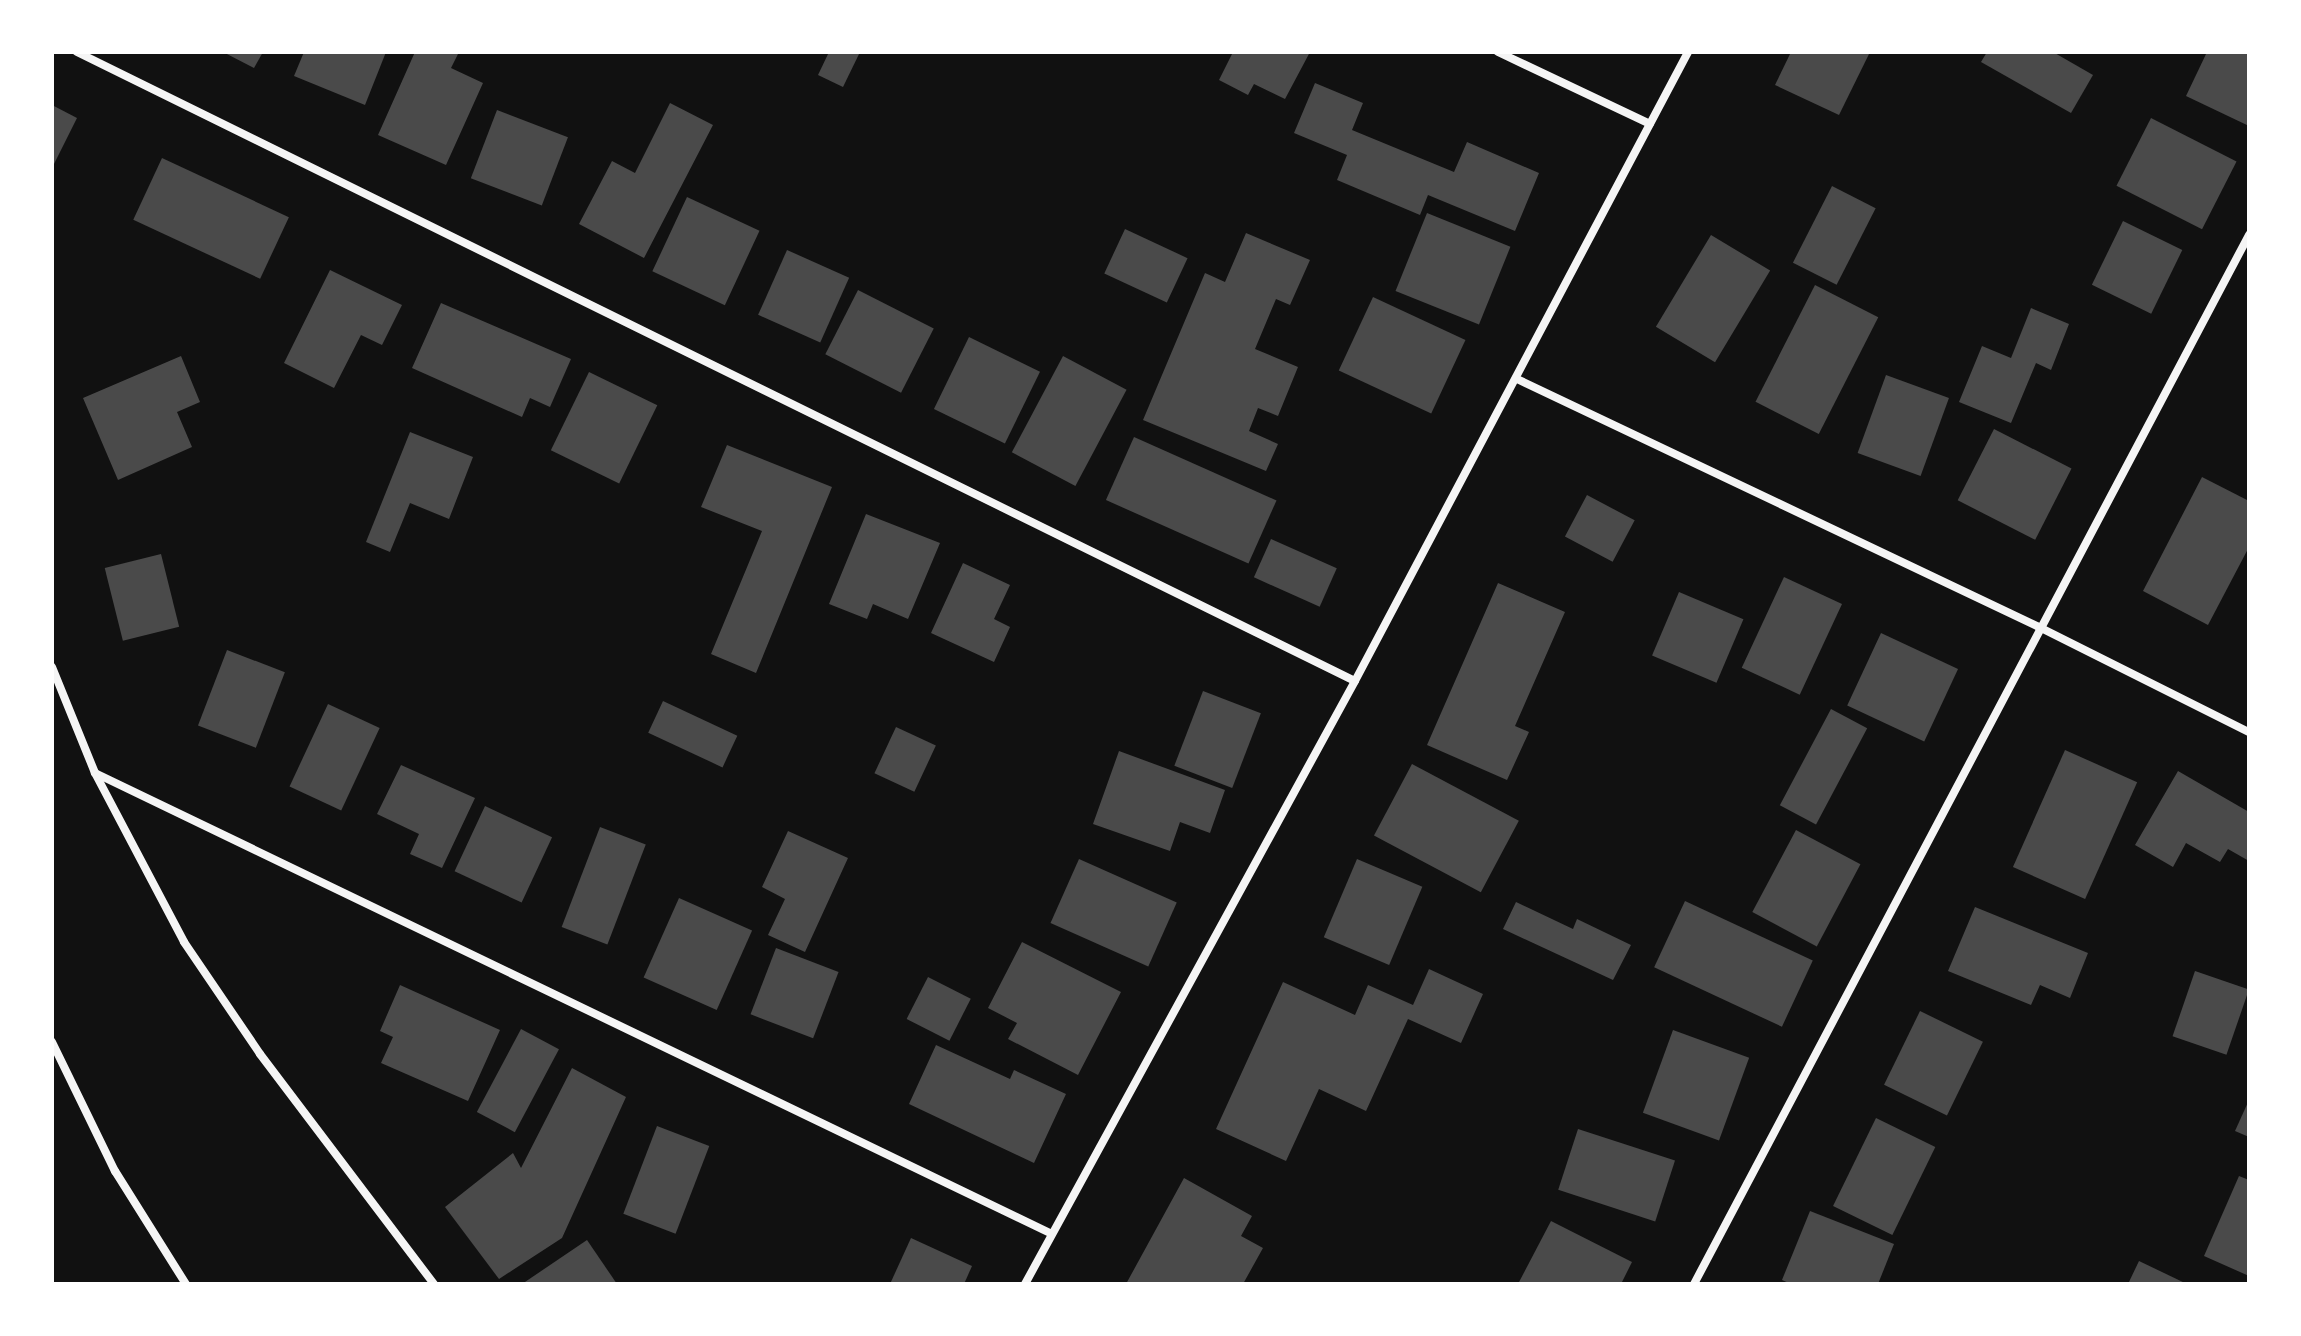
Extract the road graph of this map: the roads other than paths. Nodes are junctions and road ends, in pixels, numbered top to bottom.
1 (77, 52) edge
2 (1498, 52) edge
3 (1688, 52) edge
4 (1650, 124) junction
5 (2249, 235) edge
6 (1517, 379) junction
7 (2039, 627) junction
8 (52, 667) edge
9 (1355, 681) junction
10 (2249, 732) edge
11 (95, 773) junction
12 (52, 1042) edge
13 (1050, 1233) junction
14 (186, 1284) edge
15 (434, 1284) edge
16 (1025, 1284) edge
17 (1694, 1284) edge

1 - 9 street
2 - 4 street
3 - 4 street
4 - 6 street
5 - 7 street
6 - 7 street
6 - 9 street
7 - 10 street
7 - 17 street
8 - 11 street
9 - 13 street
11 - 13 street
11 - 15 street
12 - 14 street
13 - 16 street

